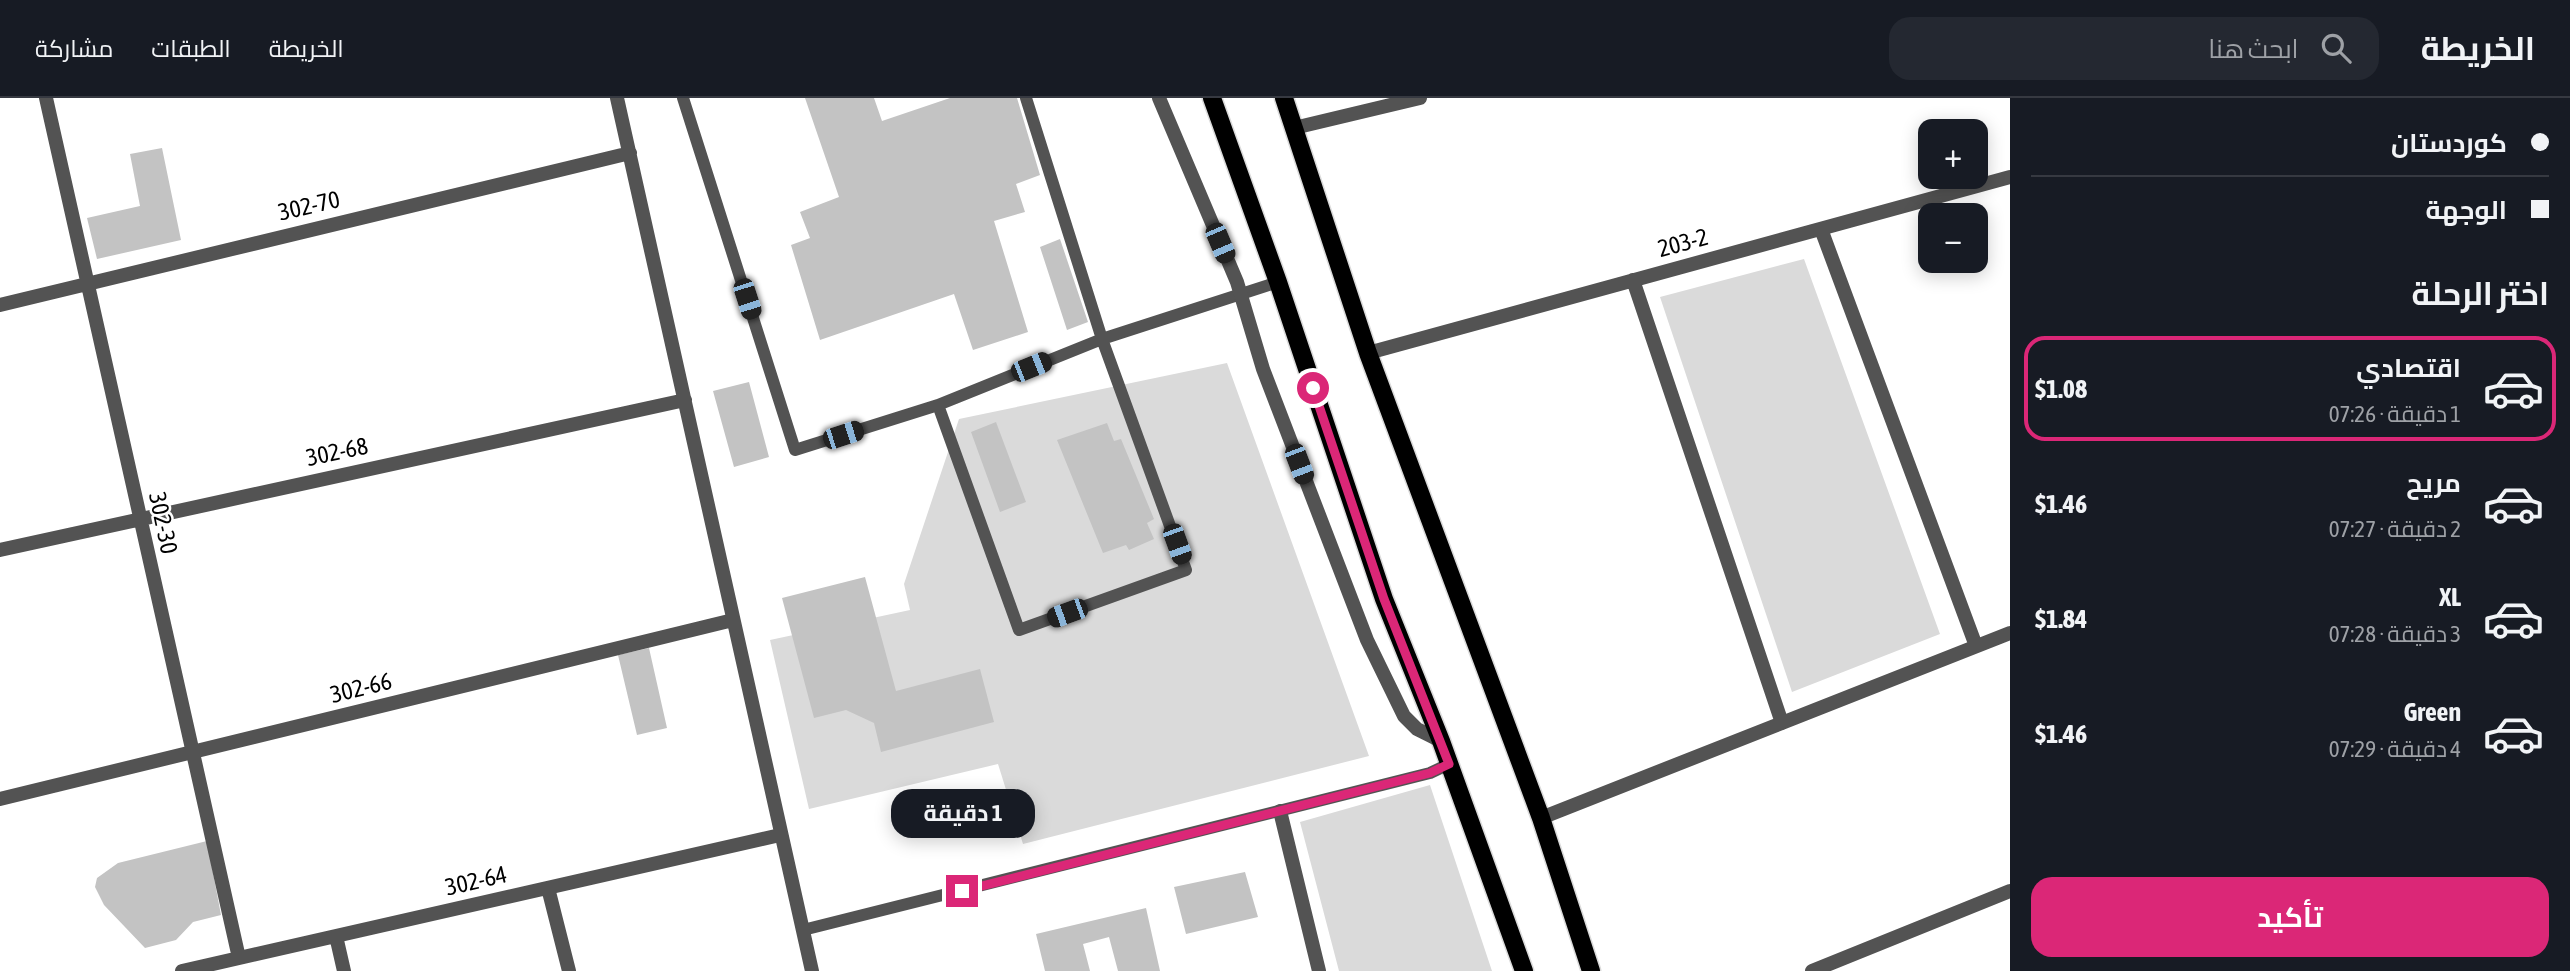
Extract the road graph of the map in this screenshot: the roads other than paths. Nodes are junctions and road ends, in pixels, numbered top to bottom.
1 (46, 98) edge
2 (617, 98) edge
3 (683, 98) edge
4 (1026, 98) edge
5 (1159, 98) edge
6 (1212, 98) edge
7 (1284, 98) edge
8 (1420, 98) edge
9 (1294, 128) junction
10 (630, 153) junction
11 (2010, 177) edge
12 (1821, 229) junction
13 (1633, 280) junction
14 (1278, 282) junction
15 (87, 283) junction
16 (1241, 295) junction
17 (0, 305) edge
18 (1102, 339) junction
19 (1368, 353) junction
20 (685, 400) junction
21 (938, 405) junction
22 (138, 518) junction
23 (0, 550) edge
24 (733, 620) junction
25 (2010, 633) edge
26 (1976, 646) junction
27 (1782, 723) junction
28 (1441, 741) junction
29 (191, 754) junction
30 (1449, 764) junction
31 (0, 799) edge
32 (1280, 811) junction
33 (1541, 818) junction
34 (780, 835) junction
35 (548, 888) junction
36 (2010, 891) edge
37 (803, 930) junction
38 (336, 936) junction
39 (239, 958) junction
40 (1819, 970) edge
41 (182, 971) edge
42 (344, 971) edge
43 (569, 971) edge
44 (812, 971) edge
45 (1320, 971) edge
46 (1524, 971) edge
47 (1591, 971) edge

1 - 15 street, 302-30
2 - 10 street
3 - 21 lane
4 - 18 lane
5 - 16 street
6 - 14 main road
7 - 9 main road
8 - 9 street
9 - 19 main road
10 - 15 street, 302-70
10 - 20 street
11 - 12 street, 203-2
12 - 13 street, 203-2
12 - 26 street
13 - 19 street, 203-2
13 - 27 street
14 - 16 lane
14 - 28 main road
15 - 17 street, 302-70
15 - 22 street, 302-30
16 - 18 lane
16 - 28 street
18 - 21 lane
18 - 21 lane
19 - 33 main road
20 - 22 street, 302-68
20 - 24 street
22 - 23 street, 302-68
22 - 29 street, 302-30
24 - 29 street, 302-66
24 - 34 street
25 - 26 street
26 - 27 street
27 - 33 street
28 - 30 main road
29 - 31 street, 302-66
29 - 39 street, 302-30
30 - 32 lane
30 - 46 main road
32 - 37 lane
32 - 45 street
33 - 47 main road
34 - 35 street, 302-64
34 - 37 street
35 - 38 street, 302-64
35 - 43 street
36 - 40 street
37 - 44 street
38 - 39 street, 302-64
38 - 42 street
39 - 41 street, 302-64

